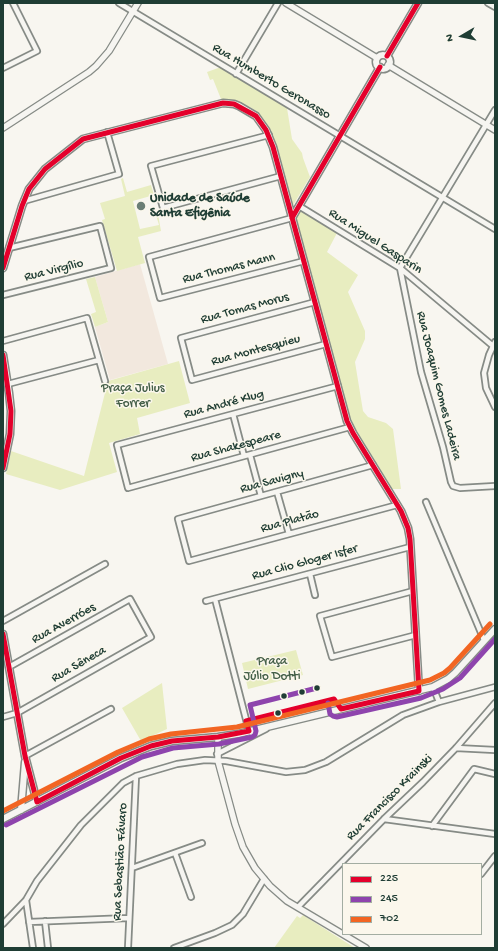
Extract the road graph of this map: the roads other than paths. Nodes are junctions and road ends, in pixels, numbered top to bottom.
1 (13, 3) edge
2 (119, 3) edge
3 (138, 3) edge
4 (278, 3) edge
5 (286, 3) edge
6 (418, 3) edge
7 (488, 3) edge
8 (495, 8) edge
9 (133, 12) junction
10 (387, 56) junction
11 (377, 58) junction
12 (388, 65) junction
13 (3, 68) edge
14 (380, 68) junction
15 (236, 74) junction
16 (495, 110) edge
17 (486, 124) junction
18 (3, 128) edge
19 (495, 130) edge
20 (107, 132) junction
21 (269, 136) junction
22 (340, 136) junction
23 (281, 176) junction
24 (442, 197) junction
25 (24, 201) junction
26 (299, 206) junction
27 (292, 218) junction
28 (495, 229) edge
29 (9, 248) junction
30 (304, 261) junction
31 (3, 268) edge
32 (400, 268) junction
33 (3, 295) edge
34 (315, 302) junction
35 (3, 341) edge
36 (326, 344) junction
37 (494, 344) edge
38 (3, 355) edge
39 (99, 360) junction
40 (192, 380) joint
41 (105, 382) dead end
42 (8, 384) junction
43 (338, 386) junction
44 (495, 407) edge
45 (232, 414) junction
46 (350, 427) junction
47 (5, 453) edge
48 (250, 455) junction
49 (244, 456) junction
50 (373, 465) junction
51 (3, 468) edge
52 (495, 486) edge
53 (128, 488) joint
54 (277, 492) junction
55 (261, 496) junction
56 (426, 502) dead end
57 (397, 505) junction
58 (289, 534) junction
59 (410, 547) junction
60 (189, 561) joint
61 (105, 564) dead end
62 (310, 574) junction
63 (413, 591) junction
64 (315, 595) dead end
65 (215, 599) junction
66 (206, 601) dead end
67 (3, 621) edge
68 (495, 628) edge
69 (3, 634) edge
70 (416, 635) junction
71 (151, 637) joint
72 (484, 640) junction
73 (9, 667) junction
74 (433, 687) junction
75 (495, 687) edge
76 (419, 691) junction
77 (439, 702) junction
78 (495, 703) edge
79 (111, 709) dead end
80 (17, 713) junction
81 (3, 717) edge
82 (271, 726) junction
83 (249, 732) junction
84 (218, 737) junction
85 (456, 748) junction
86 (495, 750) edge
87 (217, 754) junction
88 (25, 756) junction
89 (218, 761) junction
90 (495, 774) edge
91 (136, 776) junction
92 (37, 802) junction
93 (21, 810) junction
94 (3, 819) edge
95 (384, 819) junction
96 (432, 826) junction
97 (495, 834) edge
98 (202, 844) dead end
99 (175, 853) junction
100 (495, 856) edge
101 (132, 868) junction
102 (482, 873) edge
103 (264, 879) junction
104 (192, 897) dead end
105 (26, 900) junction
106 (298, 907) junction
107 (129, 918) junction
108 (29, 922) junction
109 (45, 922) junction
110 (3, 924) edge
111 (342, 934) edge
112 (344, 935) edge
113 (33, 948) edge
114 (48, 948) edge
115 (128, 948) edge
116 (174, 948) edge
117 (366, 948) edge

1 - 13 street
2 - 9 street, Rua Humberto Geronasso
3 - 9 street
4 - 15 street
5 - 11 street
6 - 10 main road
7 - 8 street
9 - 15 street, Rua Humberto Geronasso
9 - 18 street
10 - 11 main road
10 - 12 main road
11 - 14 main road
12 - 14 main road
12 - 17 street
14 - 22 main road
15 - 22 street, Rua Humberto Geronasso
16 - 17 street
17 - 19 street
17 - 24 street
20 - 21 main road
20 - 25 main road
20 - 25 street
21 - 23 main road
21 - 23 street
22 - 24 street, Rua Humberto Geronasso
22 - 26 main road
23 - 27 main road
24 - 28 street, Rua Humberto Geronasso
24 - 32 street
25 - 29 main road
26 - 27 main road
26 - 32 street, Rua Miguel Gasparin
27 - 30 main road
27 - 30 street, Rua Thomas Mann
29 - 31 main road
29 - 33 street, Rua Virgílio
30 - 34 main road
32 - 37 street, Rua Miguel Gasparin
32 - 52 street, Rua Joaquim Gomes Ladeira
34 - 36 main road
34 - 40 street, Rua Tomas Morus
35 - 39 street
36 - 40 street, Rua Montesquieu
36 - 43 main road
37 - 44 street
38 - 42 main road
39 - 41 street
39 - 42 street
42 - 47 main road
43 - 45 street, Rua André Klug
43 - 46 main road
45 - 49 street
45 - 53 street, Rua André Klug
46 - 48 street, Rua Shakespeare
46 - 50 main road
47 - 51 main road
48 - 49 street, Rua Shakespeare
48 - 55 street
49 - 53 street, Rua Shakespeare
50 - 54 street, Rua Savigny
50 - 57 main road
54 - 55 street, Rua Savigny
54 - 58 street
55 - 60 street, Rua Savigny
56 - 72 street
57 - 58 street, Rua Platão
57 - 59 main road
58 - 60 street, Rua Platão
59 - 62 street, Rua Clio Gloger Isfer
59 - 63 main road
61 - 67 street
62 - 64 street
62 - 65 street, Rua Clio Gloger Isfer
63 - 70 main road
63 - 70 street
65 - 66 street, Rua Clio Gloger Isfer
65 - 83 street
68 - 72 main road
69 - 73 main road
70 - 76 main road
71 - 73 street, Rua Averróes
71 - 80 street, Rua Sêneca
72 - 74 main road
73 - 80 main road
74 - 76 main road
74 - 77 street
75 - 77 street
76 - 82 main road
77 - 89 street
78 - 85 street, Rua Francisco Krainski
79 - 88 street
80 - 81 street, Rua Sêneca
80 - 88 main road
82 - 83 main road
82 - 87 street
83 - 84 main road
84 - 87 street
84 - 92 main road
85 - 86 street
85 - 95 street, Rua Francisco Krainski
87 - 89 street
88 - 92 main road
88 - 93 main road
89 - 91 street
89 - 103 street
90 - 96 street
91 - 101 street, Rua Sebastião Fávaro
91 - 105 street
92 - 93 main road
93 - 94 main road
95 - 96 street
95 - 106 street, Rua Francisco Krainski
96 - 97 street
98 - 99 street
99 - 101 street
99 - 104 street
100 - 102 street
101 - 107 street, Rua Sebastião Fávaro
103 - 106 street
103 - 116 street
105 - 108 street
105 - 110 street
106 - 111 street
107 - 109 street
107 - 115 street, Rua Sebastião Fávaro
108 - 109 street
108 - 113 street
109 - 114 street
112 - 117 street

